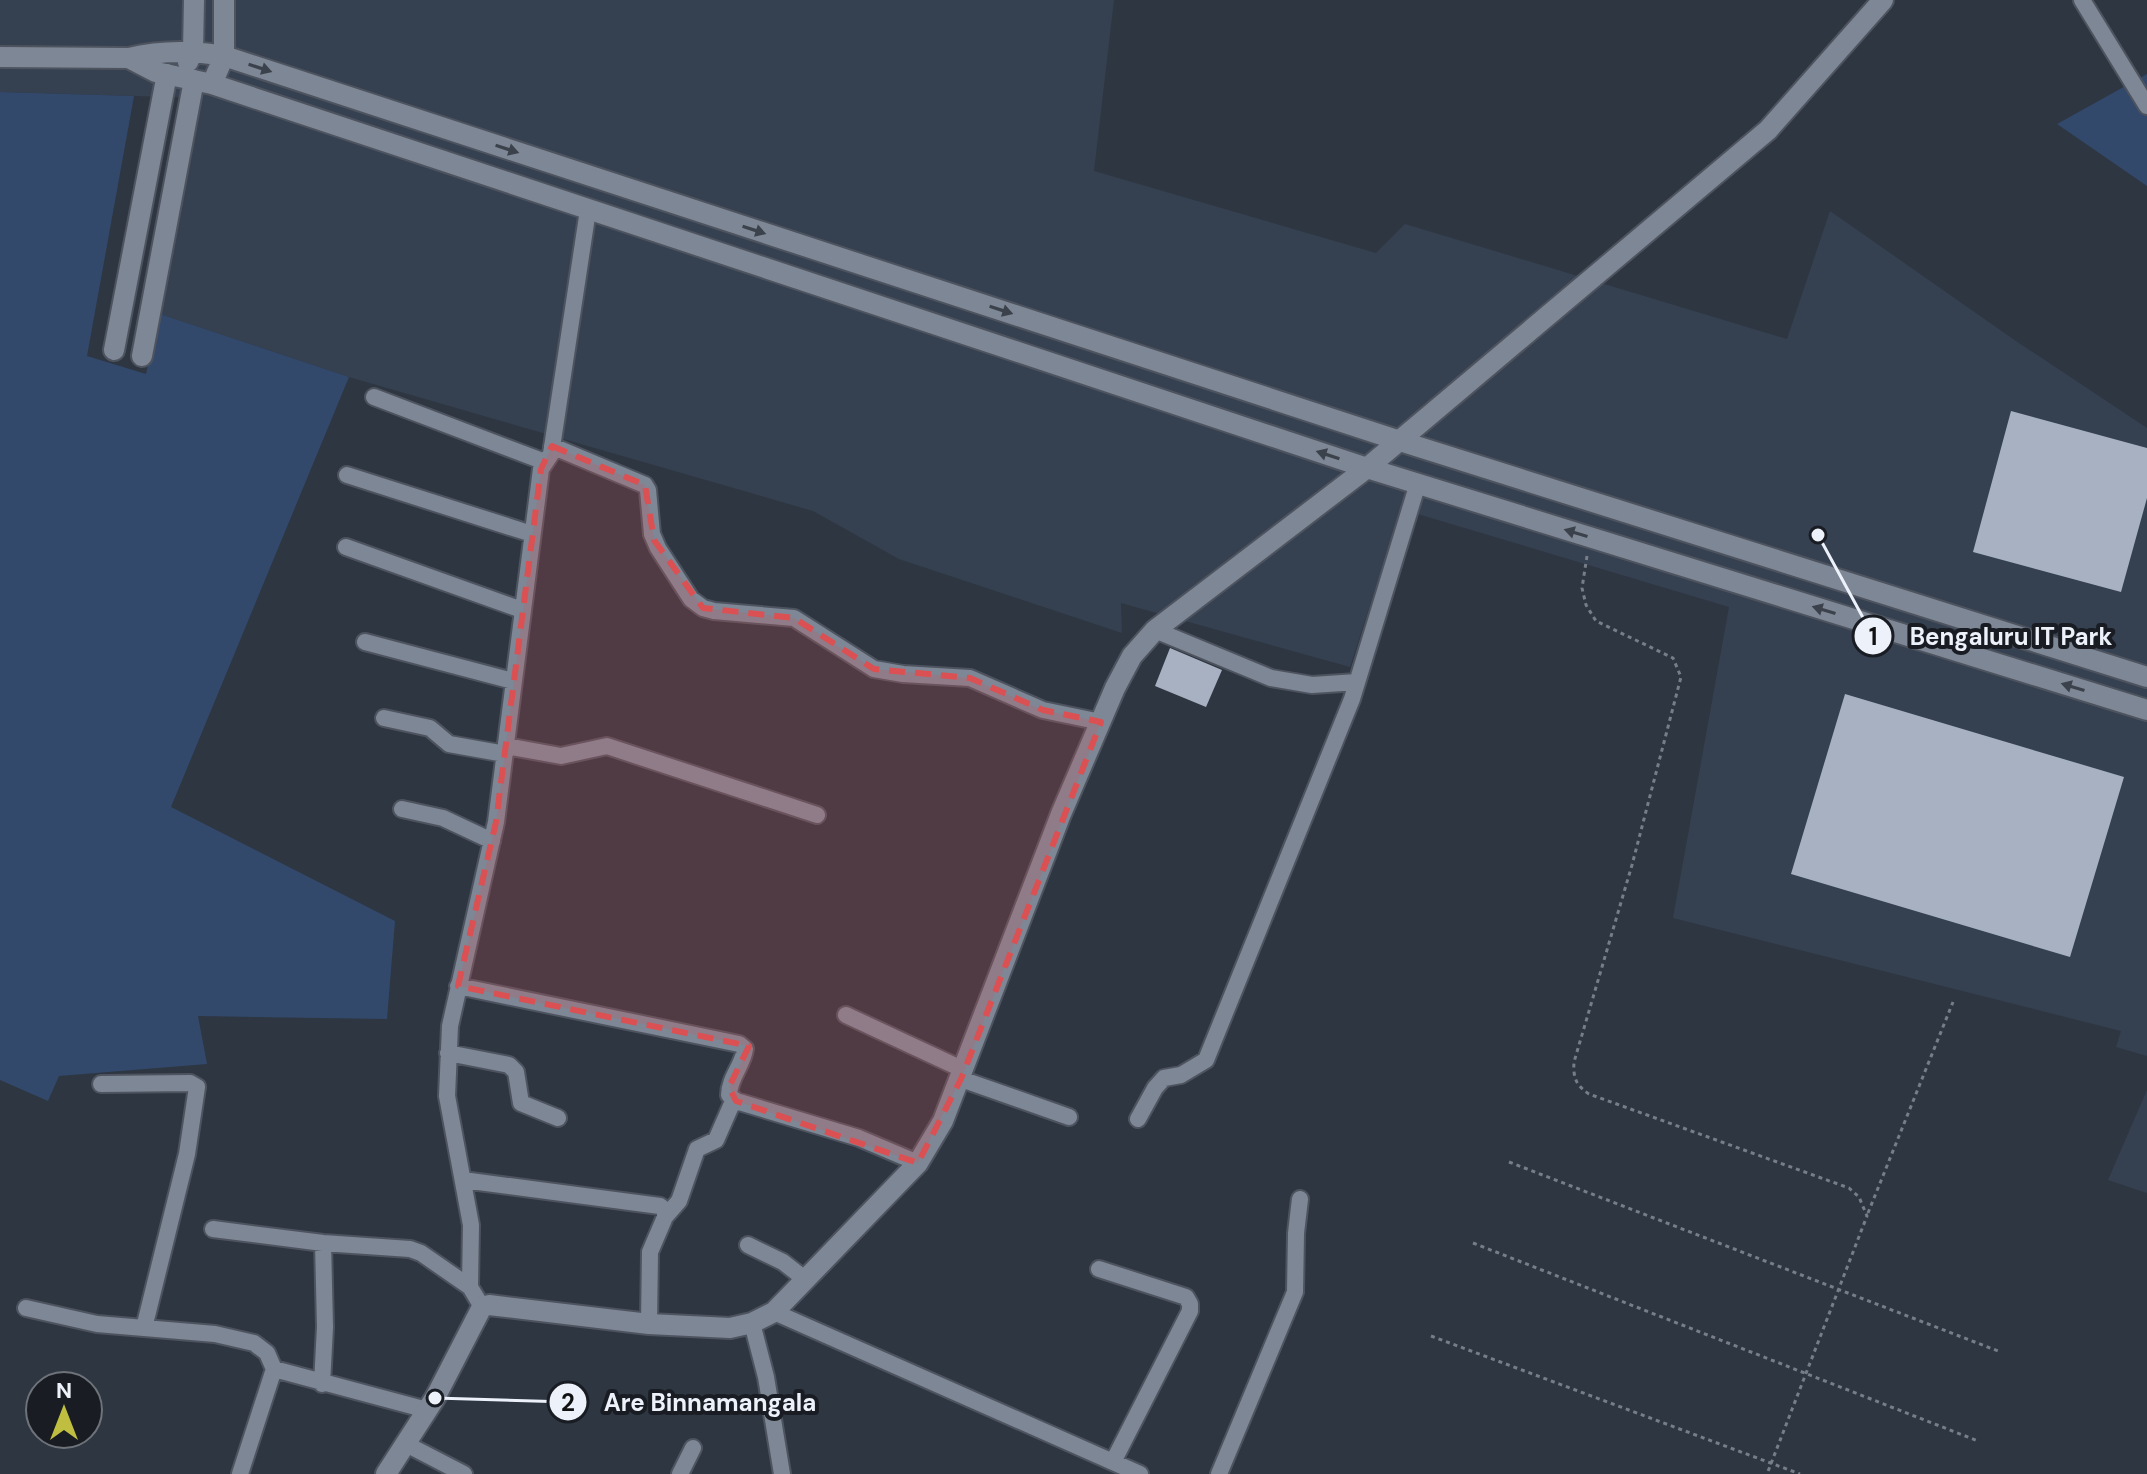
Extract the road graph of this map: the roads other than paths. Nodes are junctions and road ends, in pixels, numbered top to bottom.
1 (194, 0) edge
2 (224, 0) edge
3 (1883, 0) edge
4 (2082, 0) edge
5 (193, 51) junction
6 (224, 56) junction
7 (0, 57) edge
8 (129, 58) junction
9 (188, 79) junction
10 (2147, 106) edge
11 (588, 210) junction
12 (114, 350) dead end
13 (142, 356) dead end
14 (374, 397) dead end
15 (1400, 441) junction
16 (548, 454) junction
17 (1367, 468) junction
18 (347, 475) dead end
19 (1418, 483) junction
20 (532, 534) junction
21 (346, 547) dead end
22 (522, 610) junction
23 (1155, 630) junction
24 (365, 642) dead end
25 (2147, 677) edge
26 (513, 681) junction
27 (1357, 682) junction
28 (2147, 710) edge
29 (384, 718) dead end
30 (1101, 722) junction
31 (505, 750) junction
32 (402, 809) dead end
33 (817, 815) dead end
34 (492, 841) junction
35 (458, 986) junction
36 (846, 1015) dead end
37 (448, 1053) junction
38 (962, 1074) junction
39 (101, 1084) dead end
40 (734, 1099) junction
41 (1069, 1117) dead end
42 (558, 1118) dead end
43 (1138, 1119) dead end
44 (918, 1163) junction
45 (463, 1180) junction
46 (1300, 1199) dead end
47 (665, 1217) junction
48 (213, 1229) dead end
49 (323, 1243) junction
50 (748, 1245) dead end
51 (1099, 1269) dead end
52 (806, 1280) junction
53 (470, 1287) junction
54 (482, 1307) junction
55 (26, 1308) dead end
56 (774, 1312) junction
57 (752, 1323) junction
58 (649, 1324) junction
59 (144, 1328) junction
60 (274, 1369) junction
61 (322, 1384) junction
62 (427, 1410) junction
63 (406, 1444) junction
64 (693, 1448) dead end
65 (1114, 1460) junction
66 (240, 1474) edge
67 (386, 1474) edge
68 (464, 1474) edge
69 (680, 1474) edge
70 (782, 1474) edge
71 (1140, 1474) edge
72 (1219, 1474) edge

1 - 5 main road
2 - 6 main road
3 - 15 main road
4 - 10 street
5 - 6 main road
5 - 8 main road
5 - 9 main road
6 - 9 main road
6 -> 15 main road
7 - 8 main road
8 - 9 main road
9 - 11 main road
9 - 12 main road
9 - 13 main road
11 - 16 street
17 -> 11 main road
14 - 16 street
15 - 17 main road
15 - 25 main road
16 - 20 street
16 - 30 street
17 - 19 main road
17 - 23 main road
18 - 20 street
19 - 27 street
28 -> 19 main road
20 - 22 street
21 - 22 street
22 - 26 street
23 - 27 street
23 - 30 main road
24 - 26 street
26 - 31 street
27 - 43 street
29 - 31 street
30 - 38 main road
31 - 33 street
31 - 34 street
32 - 34 street
34 - 35 street
35 - 37 street
35 - 40 street
36 - 38 street
37 - 42 street
37 - 45 street
38 - 41 street
38 - 44 main road
39 - 59 street
40 - 44 street
40 - 47 street
44 - 52 main road
45 - 47 street
45 - 53 street
46 - 72 street
47 - 58 street
48 - 49 street
49 - 53 street
49 - 61 street
50 - 52 street
51 - 65 street
52 - 56 main road
53 - 54 street
54 - 58 main road
54 - 62 main road
55 - 59 street
56 - 57 main road
56 - 65 street
57 - 58 main road
57 - 70 street
59 - 60 street
60 - 61 street
60 - 66 street
61 - 62 street
62 - 63 main road
63 - 67 main road
63 - 68 street
64 - 69 street
65 - 71 street

